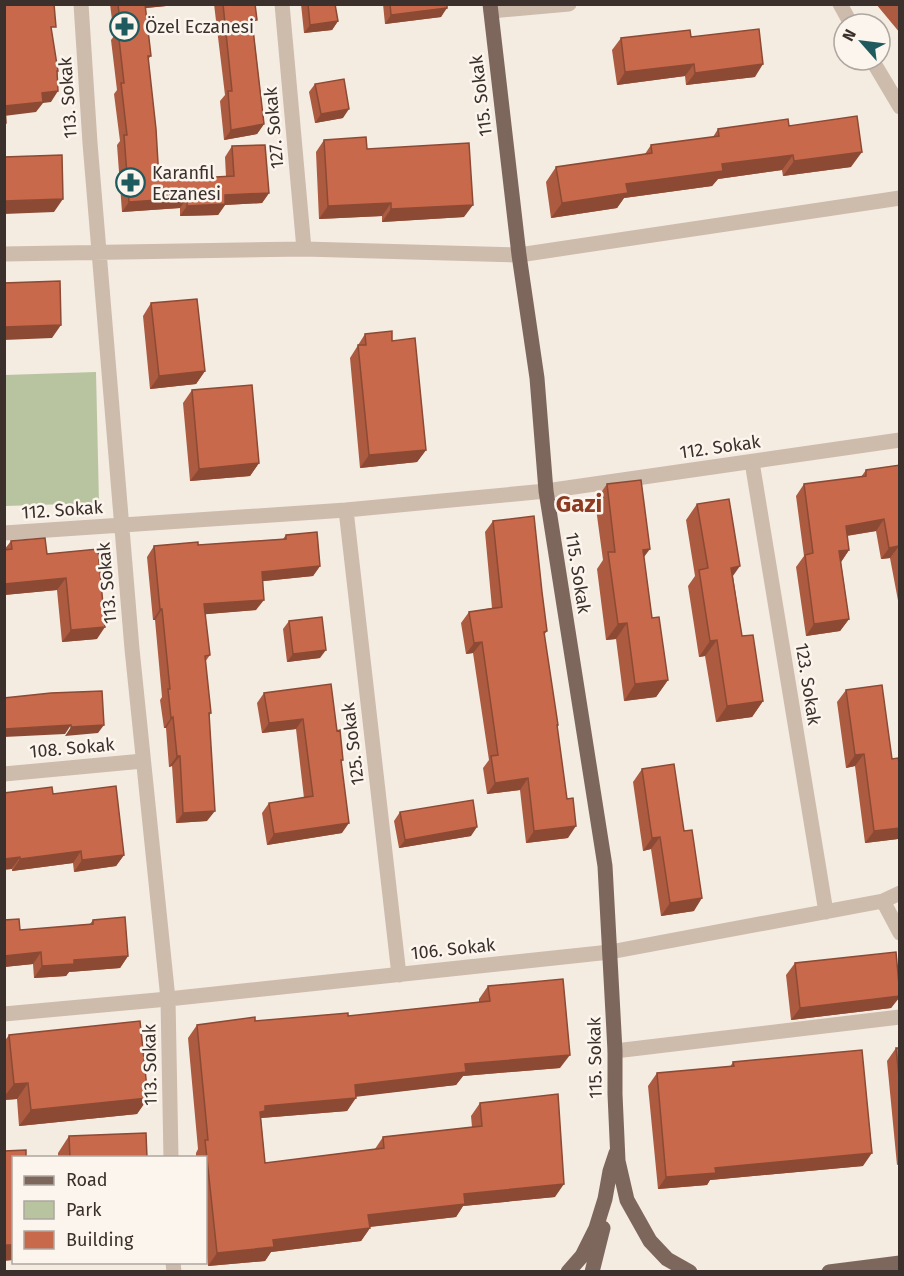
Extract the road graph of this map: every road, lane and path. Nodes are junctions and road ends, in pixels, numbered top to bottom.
1 (81, 4) edge
2 (282, 4) edge
3 (569, 4) edge
4 (490, 8) edge
5 (879, 72) edge
6 (900, 107) edge
7 (900, 198) edge
8 (304, 249) junction
9 (99, 252) junction
10 (4, 254) edge
11 (519, 255) junction
12 (900, 441) edge
13 (752, 462) junction
14 (546, 491) junction
15 (346, 510) junction
16 (122, 525) junction
17 (4, 533) edge
18 (143, 761) junction
19 (4, 774) edge
20 (900, 893) edge
21 (883, 901) junction
22 (826, 912) junction
23 (900, 933) edge
24 (610, 952) junction
25 (399, 975) junction
26 (168, 999) junction
27 (4, 1014) edge
28 (900, 1017) edge
29 (615, 1050) junction
30 (618, 1154) junction
31 (171, 1156) edge
32 (900, 1263) edge
33 (568, 1272) edge
34 (592, 1272) edge
35 (690, 1272) edge
36 (829, 1272) edge

1 - 9 street, 113. Sokak
2 - 8 street, 127. Sokak
3 - 4 street
4 - 11 main road, 115. Sokak
5 - 6 street
7 - 11 street
8 - 9 street
8 - 11 street
9 - 10 street
9 - 16 street, 113. Sokak
11 - 14 main road, 115. Sokak
12 - 13 street, 112. Sokak
13 - 14 street, 112. Sokak
13 - 22 street, 123. Sokak
14 - 15 street, 112. Sokak
14 - 24 main road, 115. Sokak
15 - 16 street, 112. Sokak
15 - 25 street, 125. Sokak
16 - 17 street, 112. Sokak
16 - 18 street, 113. Sokak
18 - 19 street, 108. Sokak
18 - 26 street, 113. Sokak
20 - 21 street, 106. Sokak
21 - 22 street, 106. Sokak
21 - 23 street
22 - 24 street, 106. Sokak
24 - 25 street, 106. Sokak
24 - 29 main road, 115. Sokak
25 - 26 street, 106. Sokak
26 - 27 street, 106. Sokak
26 - 31 street, 113. Sokak
28 - 29 street
29 - 30 main road, 115. Sokak
30 - 33 main road, 115. Sokak
30 - 34 main road
30 - 35 main road
32 - 36 main road

